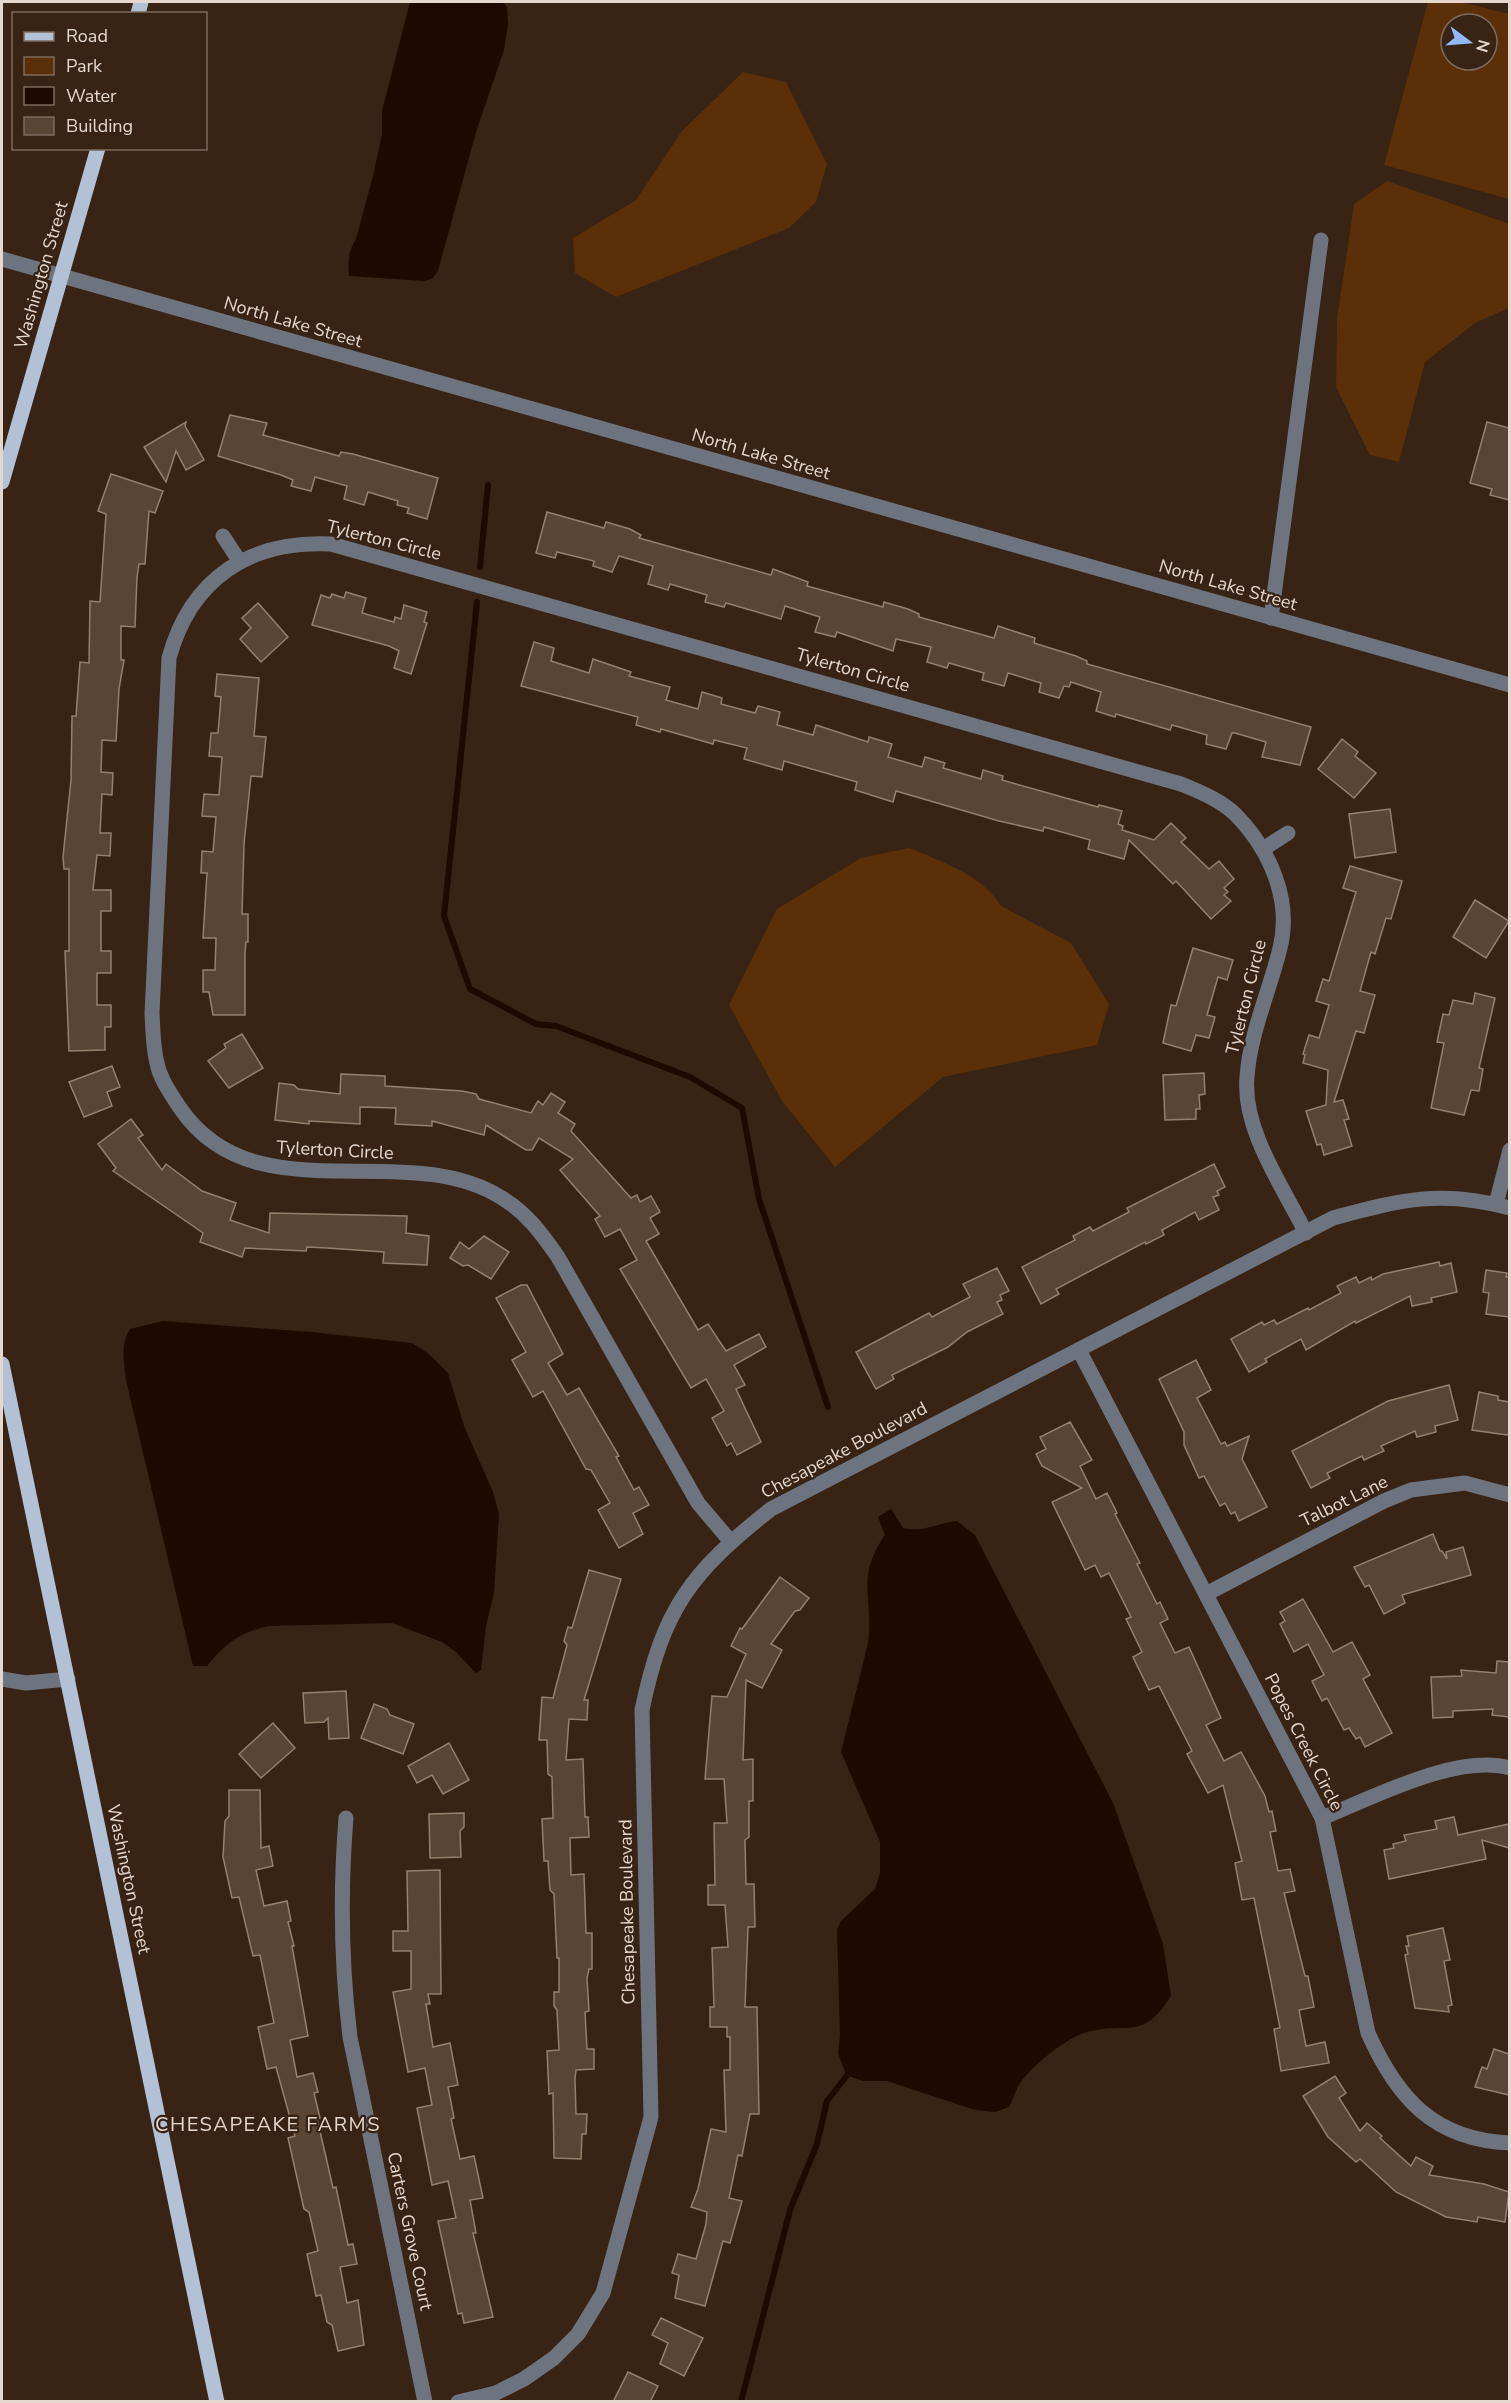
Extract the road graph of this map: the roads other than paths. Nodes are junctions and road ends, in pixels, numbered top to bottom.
1 (97, 150) edge
2 (1321, 240) dead end
3 (2, 259) edge
4 (60, 276) junction
5 (2, 482) edge
6 (222, 536) dead end
7 (240, 562) junction
8 (1270, 618) junction
9 (1509, 685) edge
10 (1288, 833) dead end
11 (1263, 849) junction
12 (1509, 1150) edge
13 (1502, 1206) edge
14 (1306, 1233) junction
15 (1079, 1350) junction
16 (2, 1364) edge
17 (1509, 1495) edge
18 (731, 1542) junction
19 (1206, 1594) junction
20 (2, 1679) edge
21 (68, 1679) junction
22 (1509, 1768) edge
23 (346, 1818) dead end
24 (1322, 1818) junction
25 (1509, 2143) edge
26 (217, 2402) edge
27 (425, 2402) edge
28 (458, 2402) edge

1 - 4 main road, Washington Street
2 - 8 street
3 - 4 street, North Lake Street
4 - 5 main road, Washington Street
4 - 8 street, North Lake Street
6 - 7 street
7 - 11 street, Tylerton Circle
7 - 18 street, Tylerton Circle
8 - 9 street, North Lake Street
10 - 11 street
11 - 14 street, Tylerton Circle
12 - 13 street
13 - 14 street, Chesapeake Boulevard
14 - 15 street, Chesapeake Boulevard
15 - 18 street, Chesapeake Boulevard
15 - 19 street, Popes Creek Circle
16 - 21 main road, Washington Street
17 - 19 street, Talbot Lane
18 - 28 street, Chesapeake Boulevard
19 - 24 street, Popes Creek Circle
20 - 21 street
21 - 26 main road, Washington Street
22 - 24 street
23 - 27 street, Carters Grove Court
24 - 25 street, Popes Creek Circle

